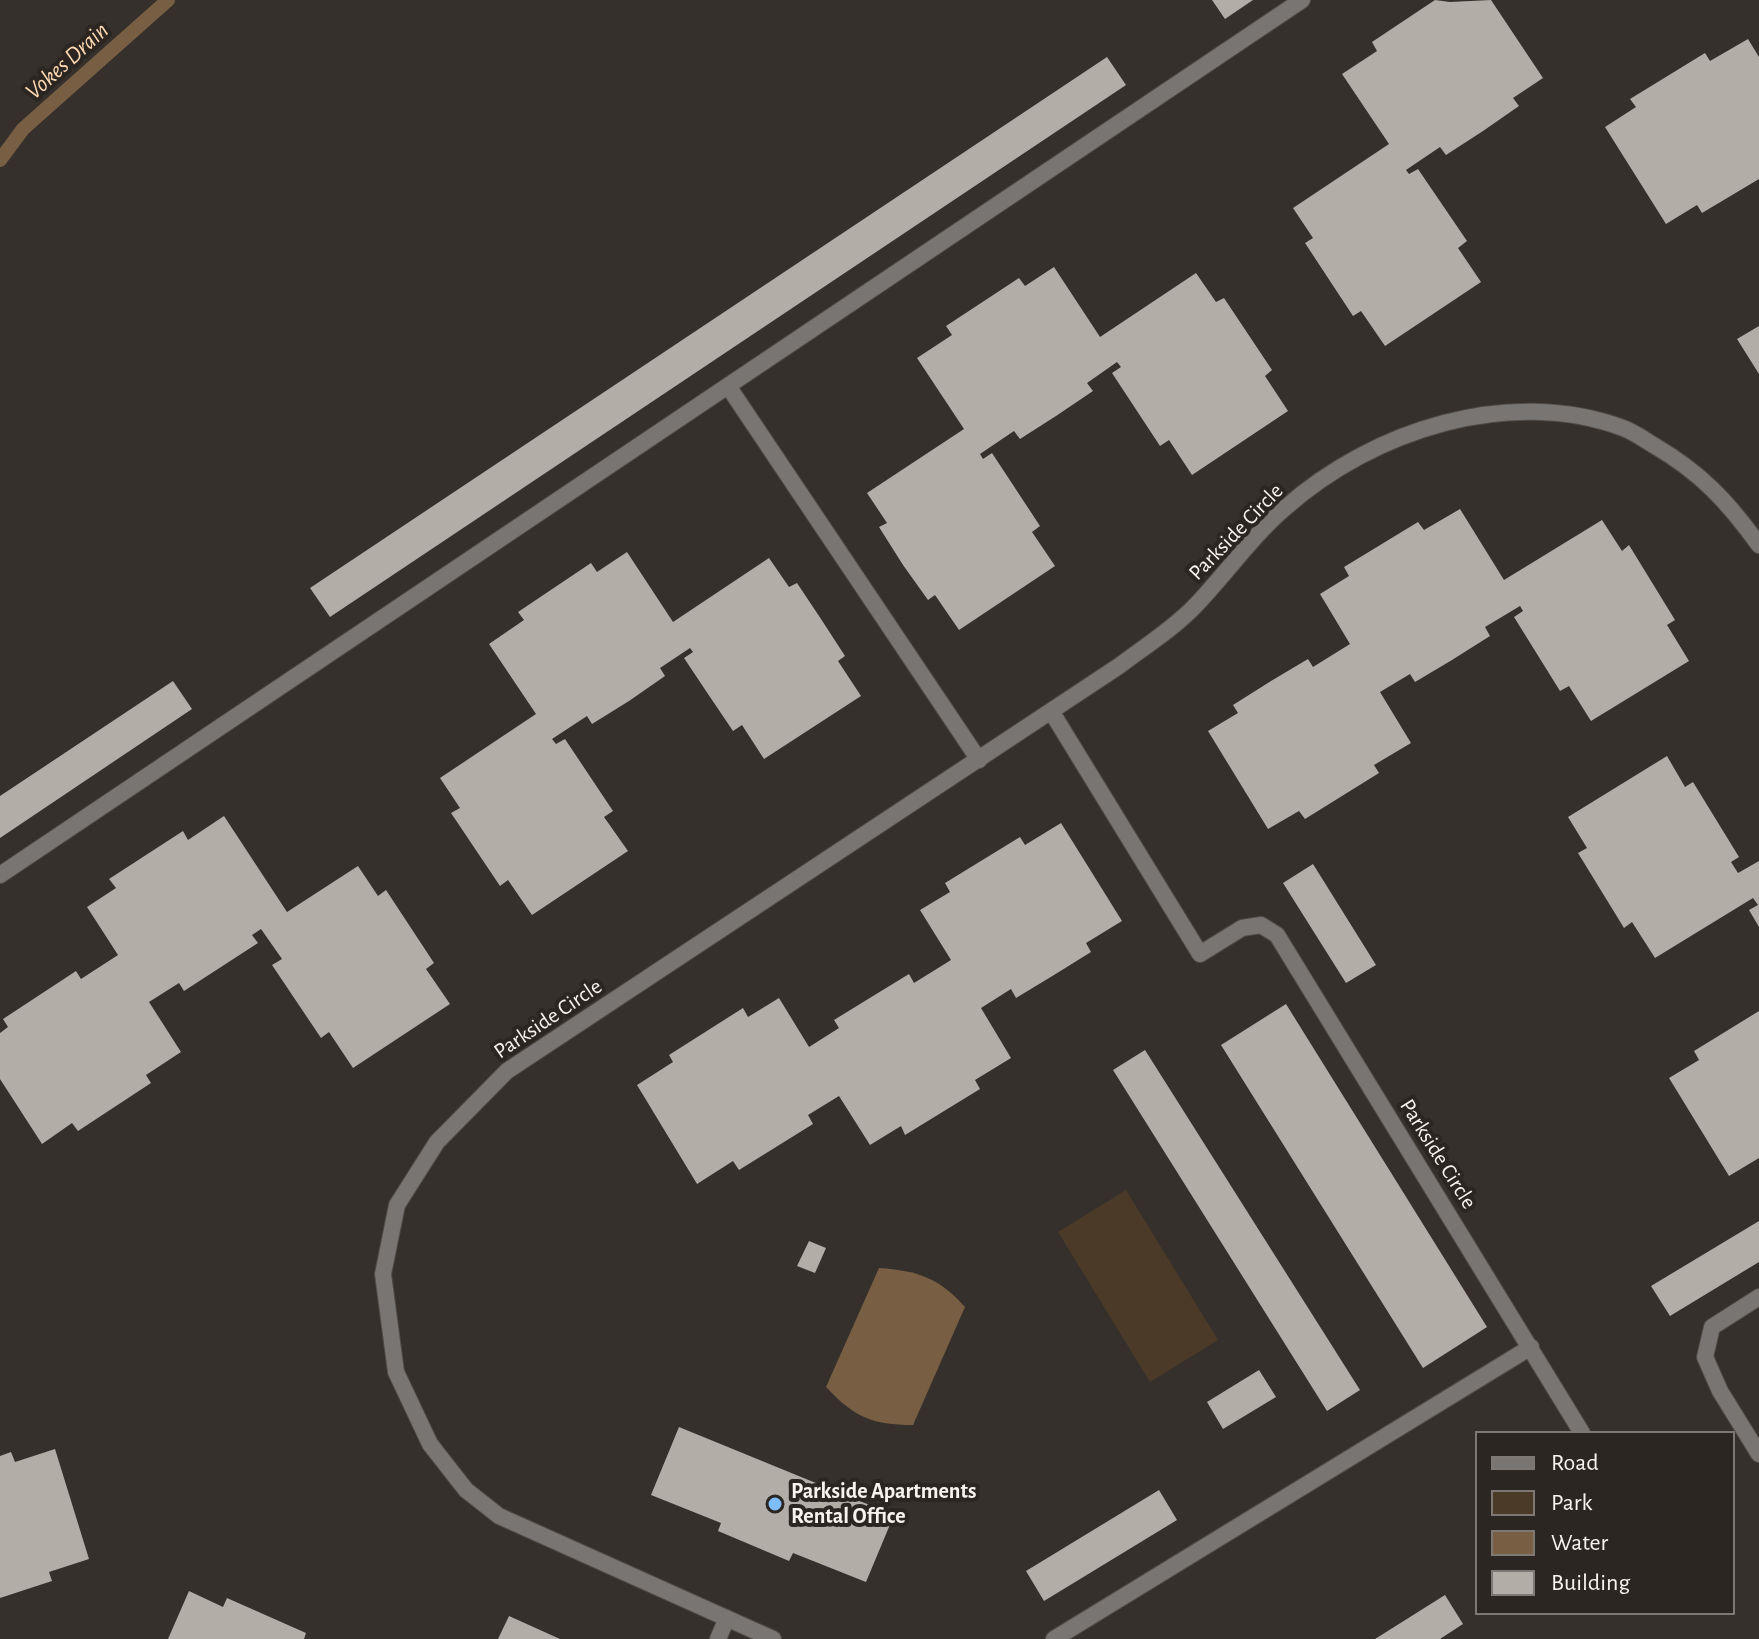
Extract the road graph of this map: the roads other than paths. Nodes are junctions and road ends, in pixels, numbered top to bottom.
1 (1302, 0) edge
2 (728, 386) junction
3 (1759, 545) edge
4 (1051, 711) junction
5 (979, 760) junction
6 (0, 875) edge
7 (1759, 1297) edge
8 (1531, 1347) junction
9 (1581, 1431) edge
10 (1759, 1454) edge
11 (727, 1618) junction
12 (718, 1639) edge
13 (773, 1639) edge
14 (1054, 1639) edge

1 - 2 street
2 - 5 street
2 - 6 street
3 - 4 street, Parkside Circle
4 - 5 street, Parkside Circle
4 - 8 street, Parkside Circle
5 - 11 street, Parkside Circle
7 - 10 street
8 - 9 street, Parkside Circle
8 - 14 street
11 - 12 street
11 - 13 street, Parkside Circle

